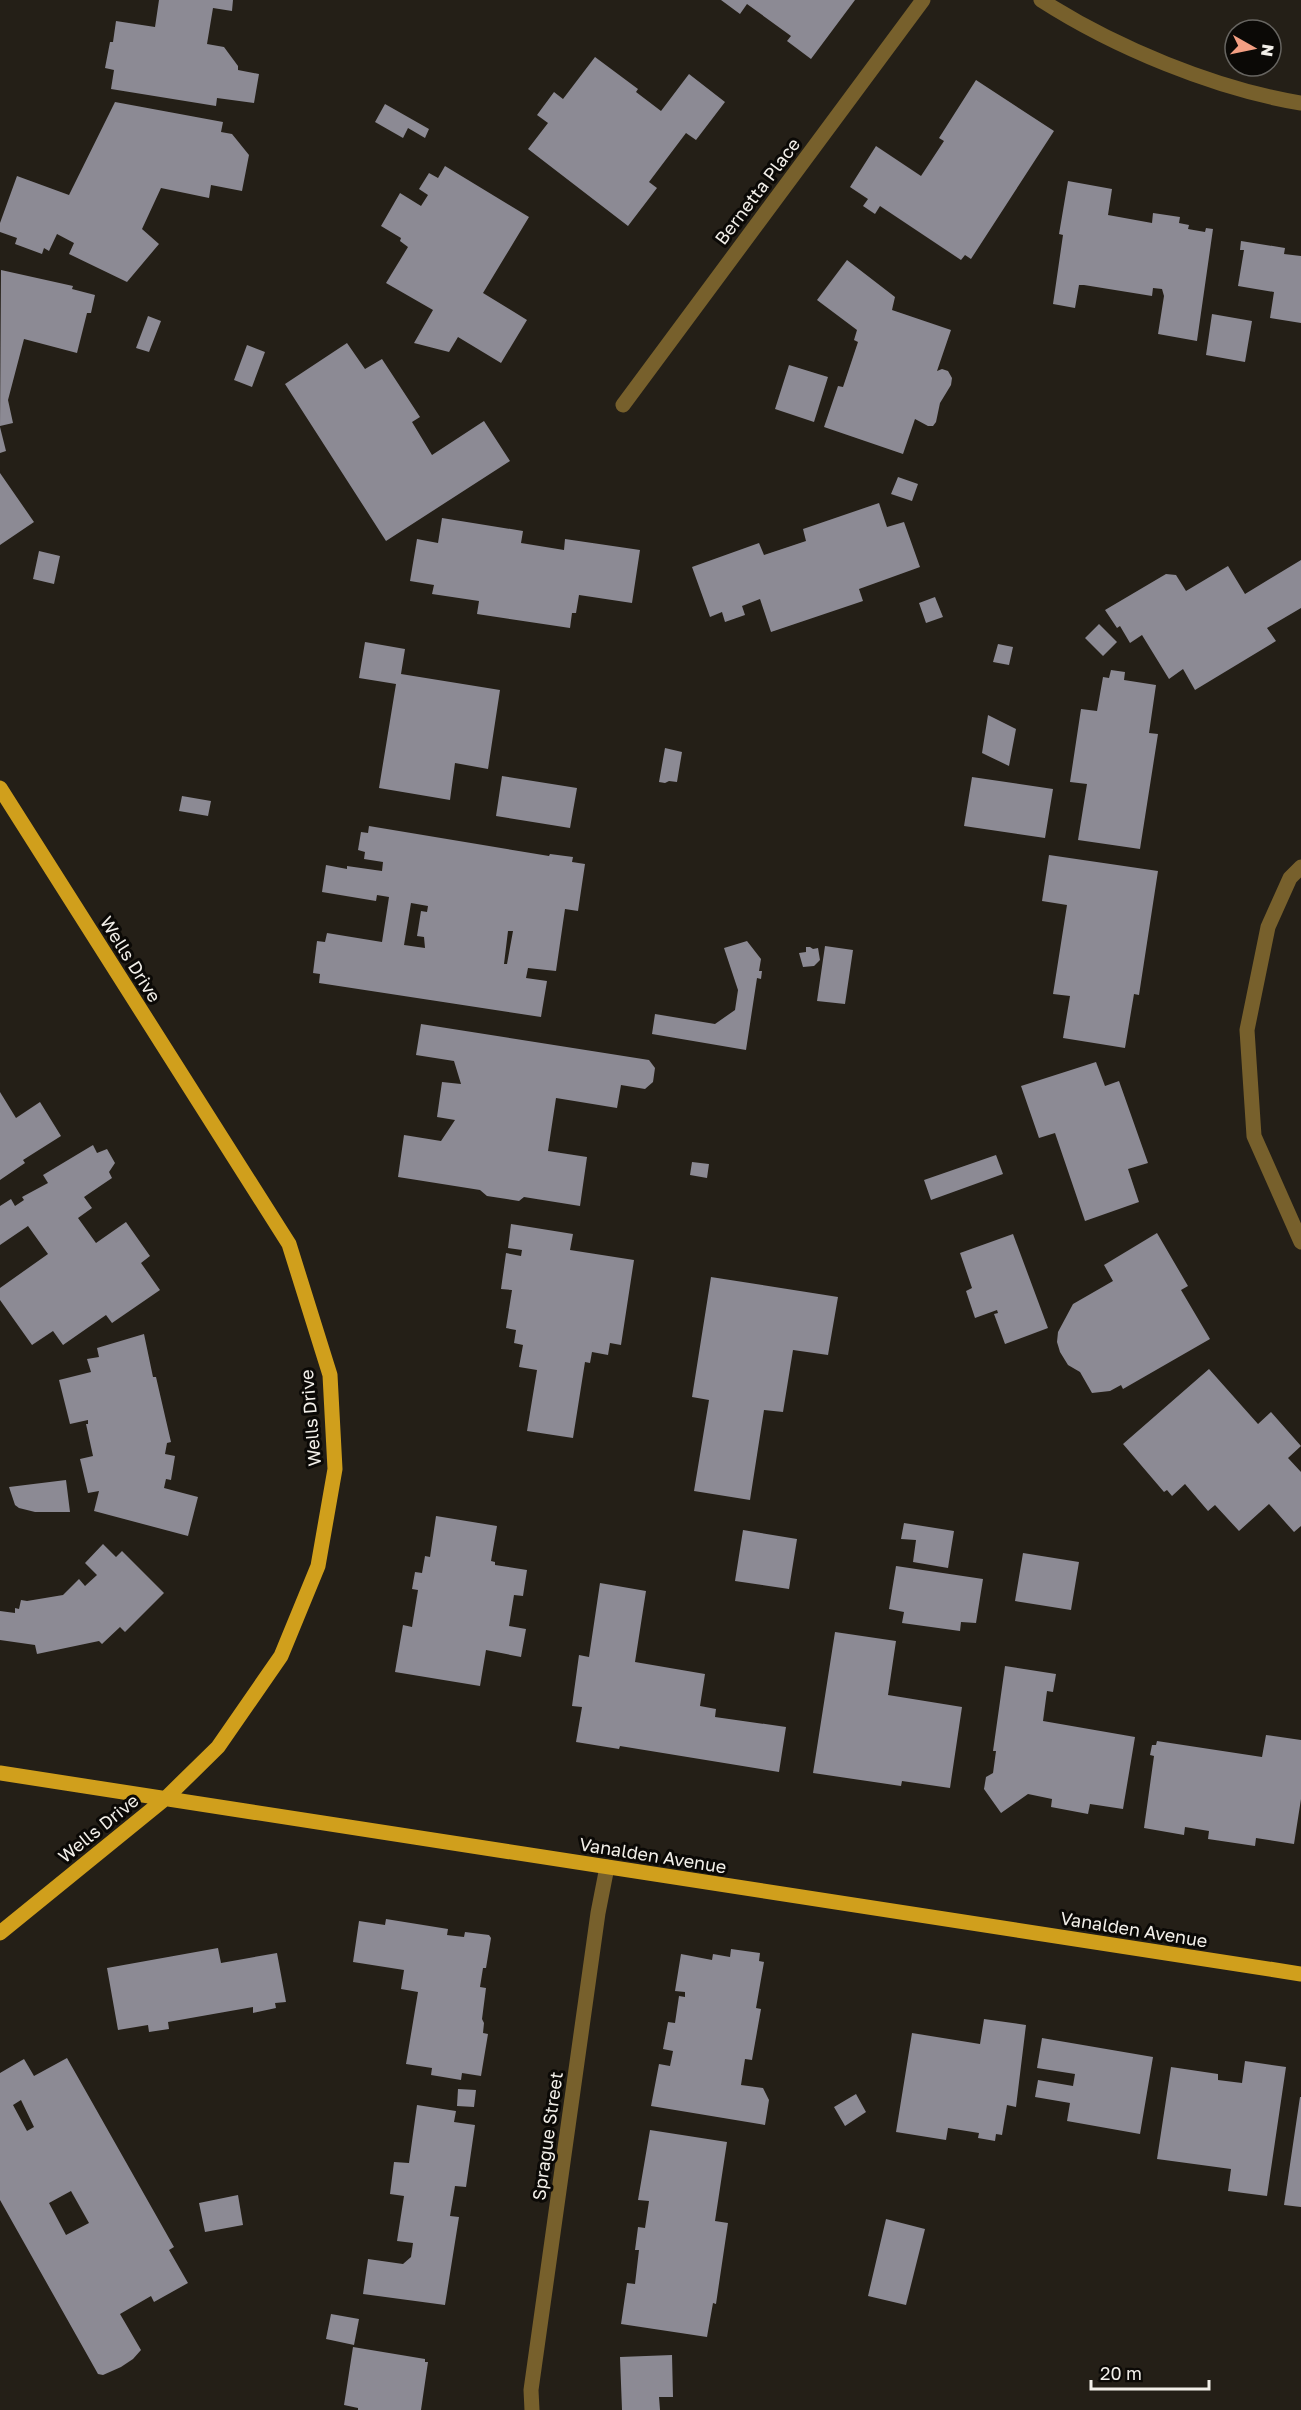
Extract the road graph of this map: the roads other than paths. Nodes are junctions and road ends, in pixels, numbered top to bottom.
1 (923, 0) edge
2 (1041, 0) edge
3 (1301, 103) edge
4 (623, 405) dead end
5 (0, 788) edge
6 (1301, 867) edge
7 (1301, 1242) edge
8 (0, 1773) edge
9 (166, 1798) junction
10 (607, 1867) junction
11 (0, 1933) edge
12 (1301, 1974) edge
13 (532, 2410) edge

1 - 4 street, Bernetta Place
2 - 3 street
5 - 9 main road, Wells Drive
6 - 7 street
8 - 9 main road, Vanalden Avenue
9 - 10 main road, Vanalden Avenue
9 - 11 main road, Wells Drive
10 - 12 main road, Vanalden Avenue
10 - 13 street, Sprague Street

